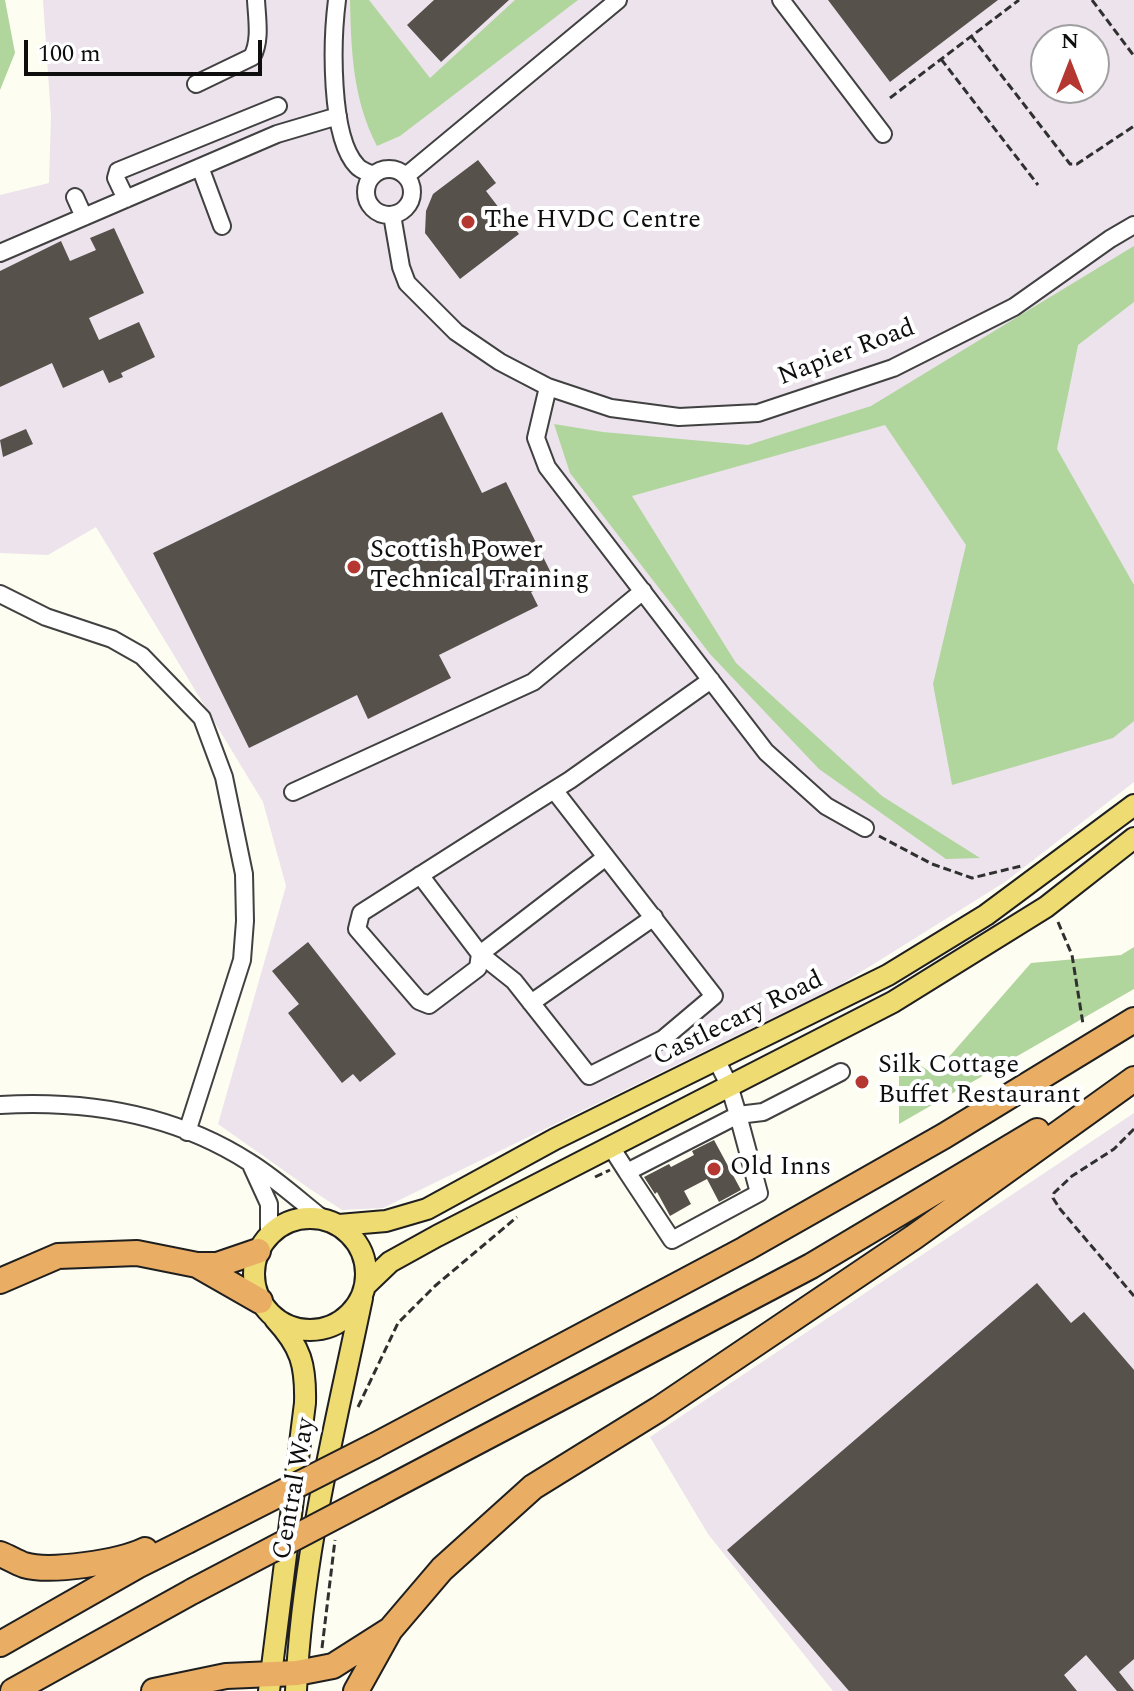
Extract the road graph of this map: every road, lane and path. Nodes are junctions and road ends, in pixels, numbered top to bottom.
1 (256, 0) edge
2 (337, 0) edge
3 (618, 0) edge
4 (781, 0) edge
5 (1019, 0) edge
6 (1092, 0) edge
7 (971, 36) junction
8 (1134, 56) edge
9 (941, 59) junction
10 (196, 84) dead end
11 (890, 98) dead end
12 (278, 106) dead end
13 (338, 116) junction
14 (1134, 126) edge
15 (883, 134) dead end
16 (200, 167) junction
17 (373, 175) junction
18 (406, 176) junction
19 (1038, 185) dead end
20 (75, 197) dead end
21 (126, 199) junction
22 (392, 215) junction
23 (84, 217) junction
24 (1134, 225) edge
25 (222, 226) dead end
26 (0, 253) edge
27 (548, 387) junction
28 (643, 591) junction
29 (0, 594) edge
30 (711, 680) junction
31 (554, 790) junction
32 (293, 792) dead end
33 (1134, 805) edge
34 (865, 828) joint
35 (1134, 838) edge
36 (606, 857) junction
37 (1032, 862) dead end
38 (420, 875) junction
39 (1046, 907) junction
40 (654, 917) junction
41 (480, 954) junction
42 (531, 1003) junction
43 (1134, 1020) edge
44 (1083, 1024) dead end
45 (717, 1061) junction
46 (1134, 1071) edge
47 (841, 1072) dead end
48 (1134, 1079) edge
49 (729, 1085) junction
50 (0, 1105) edge
51 (738, 1115) junction
52 (1134, 1129) edge
53 (187, 1132) junction
54 (611, 1147) junction
55 (250, 1162) junction
56 (624, 1169) junction
57 (584, 1182) dead end
58 (526, 1212) dead end
59 (331, 1222) junction
60 (263, 1244) junction
61 (197, 1265) junction
62 (0, 1281) edge
63 (364, 1292) junction
64 (1134, 1296) edge
65 (267, 1310) junction
66 (354, 1415) dead end
67 (336, 1534) dead end
68 (188, 1535) junction
69 (0, 1554) edge
70 (390, 1630) junction
71 (0, 1644) edge
72 (322, 1648) dead end
73 (270, 1682) edge
74 (296, 1682) edge
75 (13, 1691) edge
76 (154, 1691) edge
77 (356, 1691) edge

1 - 10 street
2 - 13 street
3 - 18 street
4 - 15 street
5 - 7 path
6 - 8 path
7 - 9 path
7 - 14 path
9 - 11 path
9 - 19 path
12 - 21 street
13 - 16 street
13 - 17 street
16 - 21 street
16 - 25 street
17 - 18 street
17 - 22 street
18 - 22 street
20 - 23 street
21 - 23 street
22 - 27 street, Napier Road
23 - 26 street
24 - 27 street, Napier Road
27 - 28 street
28 - 30 street
28 - 32 street
29 - 53 street
30 - 31 street
30 - 34 street
31 - 36 street
31 - 38 street
33 - 45 main road, Castlecary Road
34 - 37 path
35 - 39 main road, Castlecary Road
36 - 40 street
36 - 41 street
38 - 41 street
38 - 41 street
39 - 44 path
39 - 49 main road, Castlecary Road
40 - 42 street
40 - 42 street
41 - 42 street
43 - 68 highway, bridge
45 - 49 street
45 - 59 main road, Castlecary Road
46 - 75 highway, bridge
47 - 51 street
48 - 70 highway
49 - 51 street
49 - 54 main road, Castlecary Road
50 - 53 street
51 - 56 street
51 - 56 street
52 - 64 path
53 - 55 street
54 - 56 street
54 - 63 main road, Castlecary Road
55 - 59 street
55 - 60 street
56 - 57 path
58 - 66 path
59 - 60 main road
59 - 63 main road
60 - 61 highway
60 - 65 main road
61 - 62 highway
61 - 65 highway
63 - 65 main road
63 - 74 main road, Central Way
65 - 73 main road, Central Way
67 - 72 path
68 - 69 highway
68 - 71 highway
70 - 74 highway
70 - 77 highway
73 - 74 highway
73 - 76 highway

